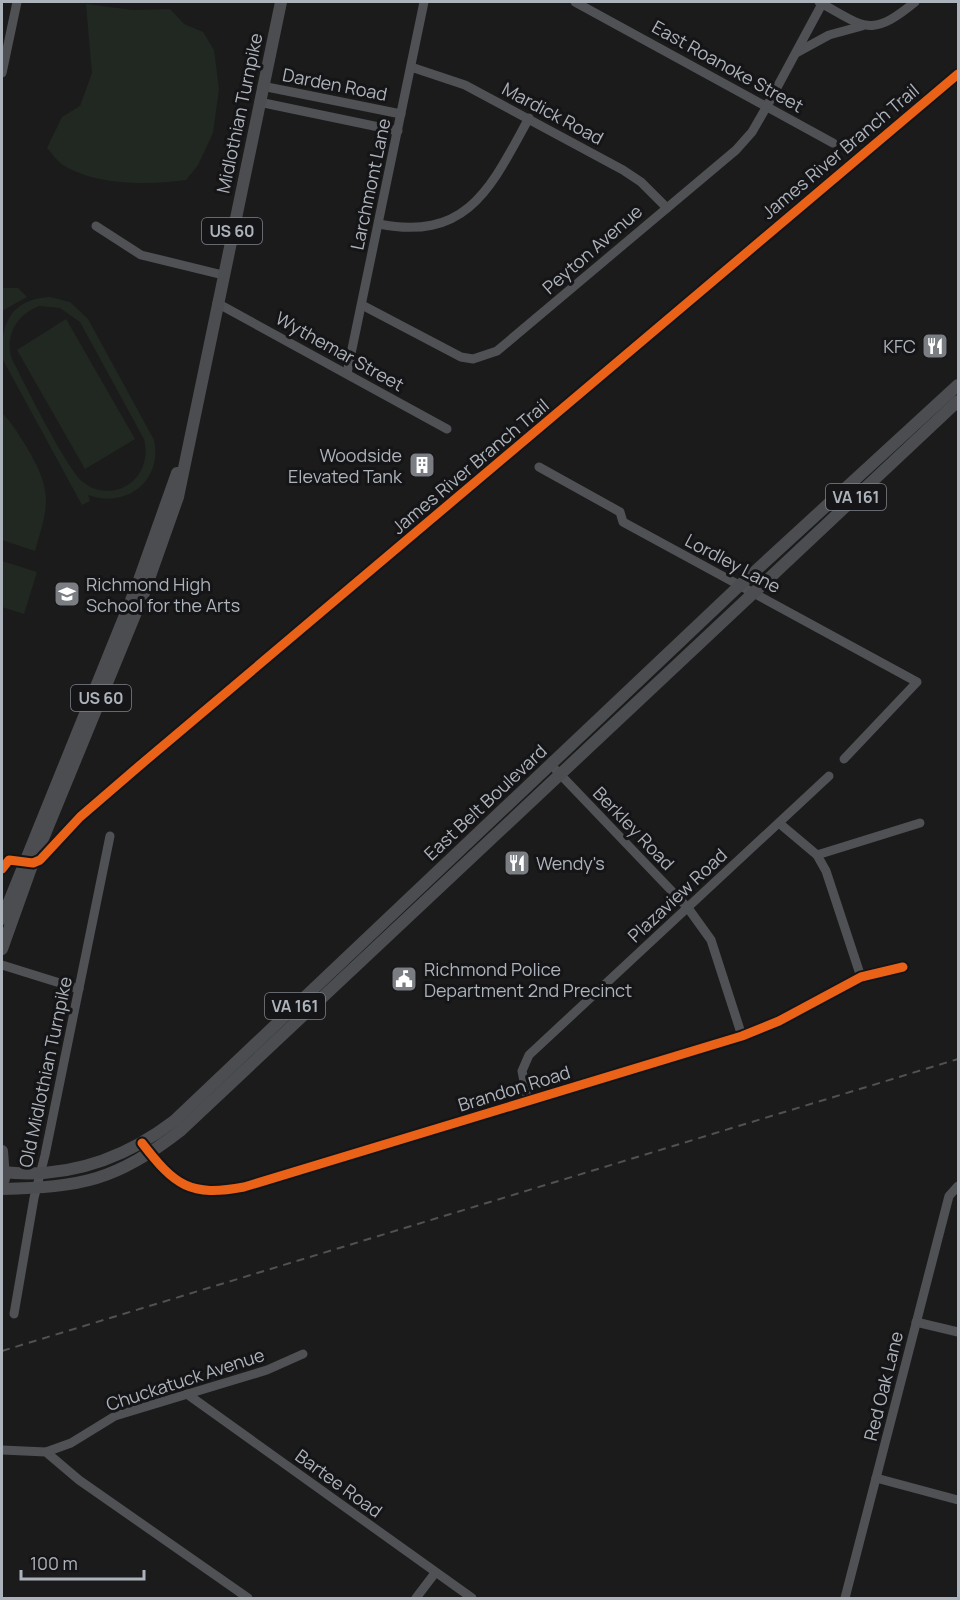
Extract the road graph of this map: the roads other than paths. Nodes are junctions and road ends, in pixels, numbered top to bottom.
1 (17, 2) edge
2 (281, 2) edge
3 (424, 2) edge
4 (575, 2) edge
5 (821, 2) edge
6 (915, 2) edge
7 (862, 26) junction
8 (796, 53) junction
9 (411, 67) junction
10 (2, 73) edge
11 (262, 86) junction
12 (259, 102) junction
13 (767, 106) junction
14 (402, 114) junction
15 (529, 118) junction
16 (398, 131) junction
17 (833, 143) dead end
18 (667, 208) junction
19 (379, 224) junction
20 (96, 226) dead end
21 (223, 275) junction
22 (217, 303) junction
23 (362, 305) junction
24 (347, 373) junction
25 (958, 385) edge
26 (958, 401) edge
27 (447, 429) dead end
28 (188, 444) junction
29 (539, 467) dead end
30 (740, 586) junction
31 (754, 592) junction
32 (844, 759) dead end
33 (551, 765) junction
34 (560, 774) junction
35 (829, 776) dead end
36 (779, 823) junction
37 (920, 823) dead end
38 (110, 836) dead end
39 (817, 855) junction
40 (688, 908) junction
41 (2, 919) edge
42 (2, 949) edge
43 (2, 965) edge
44 (903, 967) dead end
45 (861, 977) junction
46 (79, 989) junction
47 (742, 1035) junction
48 (528, 1101) junction
49 (142, 1143) junction
50 (2, 1151) edge
51 (150, 1154) junction
52 (3, 1173) edge
53 (36, 1174) junction
54 (958, 1186) edge
55 (37, 1188) junction
56 (2, 1189) edge
57 (14, 1314) dead end
58 (916, 1322) junction
59 (958, 1332) edge
60 (303, 1354) dead end
61 (187, 1394) junction
62 (2, 1450) edge
63 (46, 1452) junction
64 (876, 1478) junction
65 (958, 1500) edge
66 (435, 1573) junction
67 (248, 1599) edge
68 (416, 1599) edge
69 (471, 1599) edge
70 (845, 1599) edge

1 - 10 street
2 - 11 main road, Midlothian Turnpike / US 60
3 - 9 street, Larchmont Lane
4 - 13 street, East Roanoke Street
5 - 7 street
5 - 8 street, Peyton Avenue
6 - 7 street
7 - 8 street
8 - 13 street, Peyton Avenue
9 - 14 street, Larchmont Lane
9 - 15 street, Mardick Road
11 - 12 main road, Midlothian Turnpike / US 60
11 - 14 street, Darden Road
12 - 16 street, Darden Road
12 - 21 main road, Midlothian Turnpike / US 60
13 - 17 street, East Roanoke Street
13 - 18 street, Peyton Avenue
14 - 16 street, Larchmont Lane
15 - 18 street, Mardick Road
15 - 19 street
16 - 19 street, Larchmont Lane
18 - 23 street, Peyton Avenue
19 - 23 street, Larchmont Lane
20 - 21 street
21 - 22 main road, Midlothian Turnpike / US 60
22 - 24 street, Wythemar Street
22 - 28 main road, Midlothian Turnpike / US 60
23 - 24 street, Larchmont Lane
24 - 27 street, Wythemar Street
25 - 30 main road, East Belt Boulevard / VA 161
26 - 31 main road, East Belt Boulevard / VA 161
28 - 41 main road, Midlothian Turnpike / US 60
28 - 42 main road, Midlothian Turnpike / US 60
29 - 30 street, Lordley Lane
30 - 31 street, Lordley Lane
30 - 33 main road, East Belt Boulevard / VA 161
31 - 32 street, Lordley Lane
31 - 34 main road, East Belt Boulevard / VA 161
33 - 34 street, Berkley Road
33 - 49 main road, East Belt Boulevard / VA 161
34 - 40 street, Berkley Road
34 - 51 main road, East Belt Boulevard / VA 161
35 - 36 street, Plazaview Road
36 - 39 street
36 - 40 street, Plazaview Road
37 - 39 street
38 - 46 street, Old Midlothian Turnpike
39 - 45 street
40 - 47 street, Berkley Road
40 - 48 street, Plazaview Road
43 - 46 street
44 - 45 street, Brandon Road
45 - 47 street, Brandon Road
46 - 53 street, Old Midlothian Turnpike
47 - 48 street, Brandon Road
48 - 51 street, Brandon Road
49 - 51 street, Brandon Road
49 - 53 main road, East Belt Boulevard / VA 161
50 - 52 main road
50 - 53 main road
51 - 55 main road, East Belt Boulevard / VA 161
52 - 53 main road, East Belt Boulevard / VA 161
52 - 56 main road
53 - 55 street, Old Midlothian Turnpike
54 - 58 street, Red Oak Lane
55 - 56 main road, East Belt Boulevard / VA 161
55 - 57 street, Old Midlothian Turnpike
58 - 59 street
58 - 64 street, Red Oak Lane
60 - 61 street, Chuckatuck Avenue
61 - 63 street, Chuckatuck Avenue
61 - 66 street, Bartee Road
62 - 63 street
63 - 67 street
64 - 65 street
64 - 70 street, Red Oak Lane
66 - 68 street
66 - 69 street, Bartee Road

